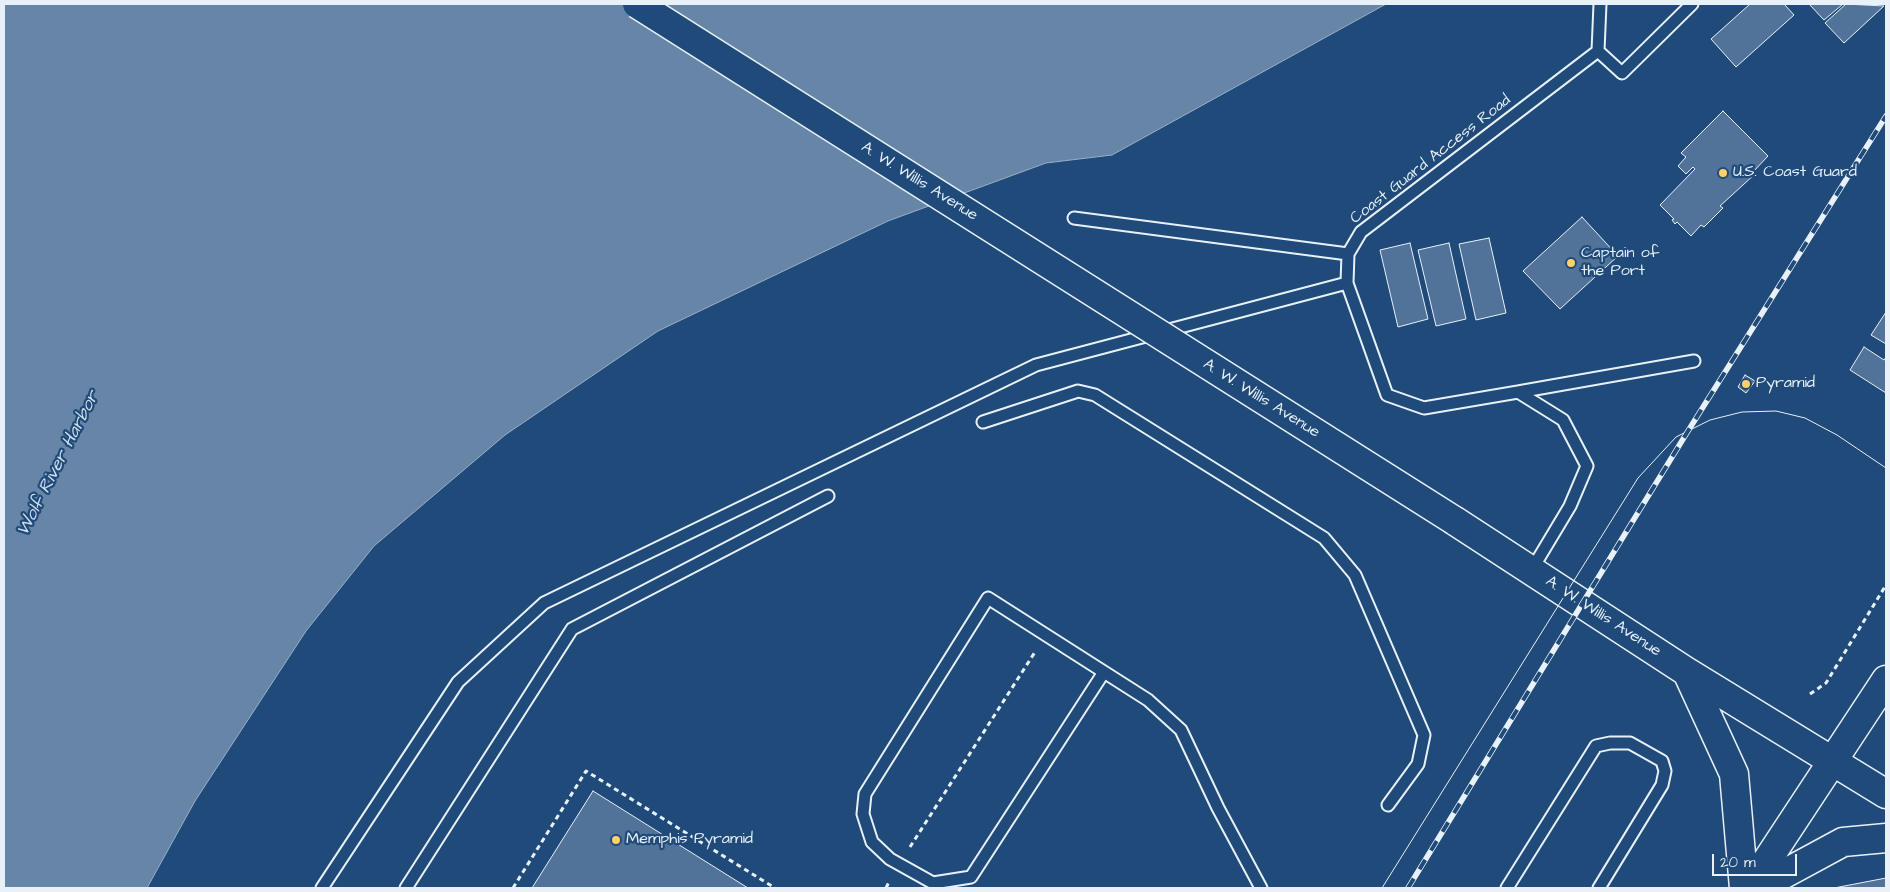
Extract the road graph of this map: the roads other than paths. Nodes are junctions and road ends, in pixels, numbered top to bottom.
1 (637, 4) edge
2 (1600, 4) edge
3 (1692, 4) edge
4 (1598, 51) junction
5 (1074, 218) dead end
6 (1348, 254) junction
7 (1347, 283) junction
8 (1694, 361) dead end
9 (1518, 392) junction
10 (982, 422) dead end
11 (828, 496) dead end
12 (1531, 570) junction
13 (1104, 672) junction
14 (1687, 672) junction
15 (1886, 680) edge
16 (1833, 760) junction
17 (1886, 794) edge
18 (1388, 805) dead end
19 (1886, 838) edge
20 (322, 888) edge
21 (406, 888) edge
22 (1261, 888) edge
23 (1507, 888) edge
24 (1599, 888) edge
25 (1744, 888) edge
26 (1749, 888) edge
27 (1758, 888) edge

1 - 12 main road, A. W. Willis Avenue, bridge
2 - 4 lane
3 - 4 lane
4 - 6 lane, Coast Guard Access Road
5 - 6 lane
6 - 7 lane, Coast Guard Access Road
7 - 9 lane, Coast Guard Access Road
7 - 20 lane
8 - 9 lane
9 - 12 lane
10 - 18 lane
11 - 21 lane
12 - 14 main road, A. W. Willis Avenue
13 - 13 lane
13 - 22 lane
14 - 16 main road, A. W. Willis Avenue
14 - 25 main road
15 - 16 main road
16 - 17 main road, A. W. Willis Avenue
16 - 26 main road
19 - 27 main road
23 - 24 lane

